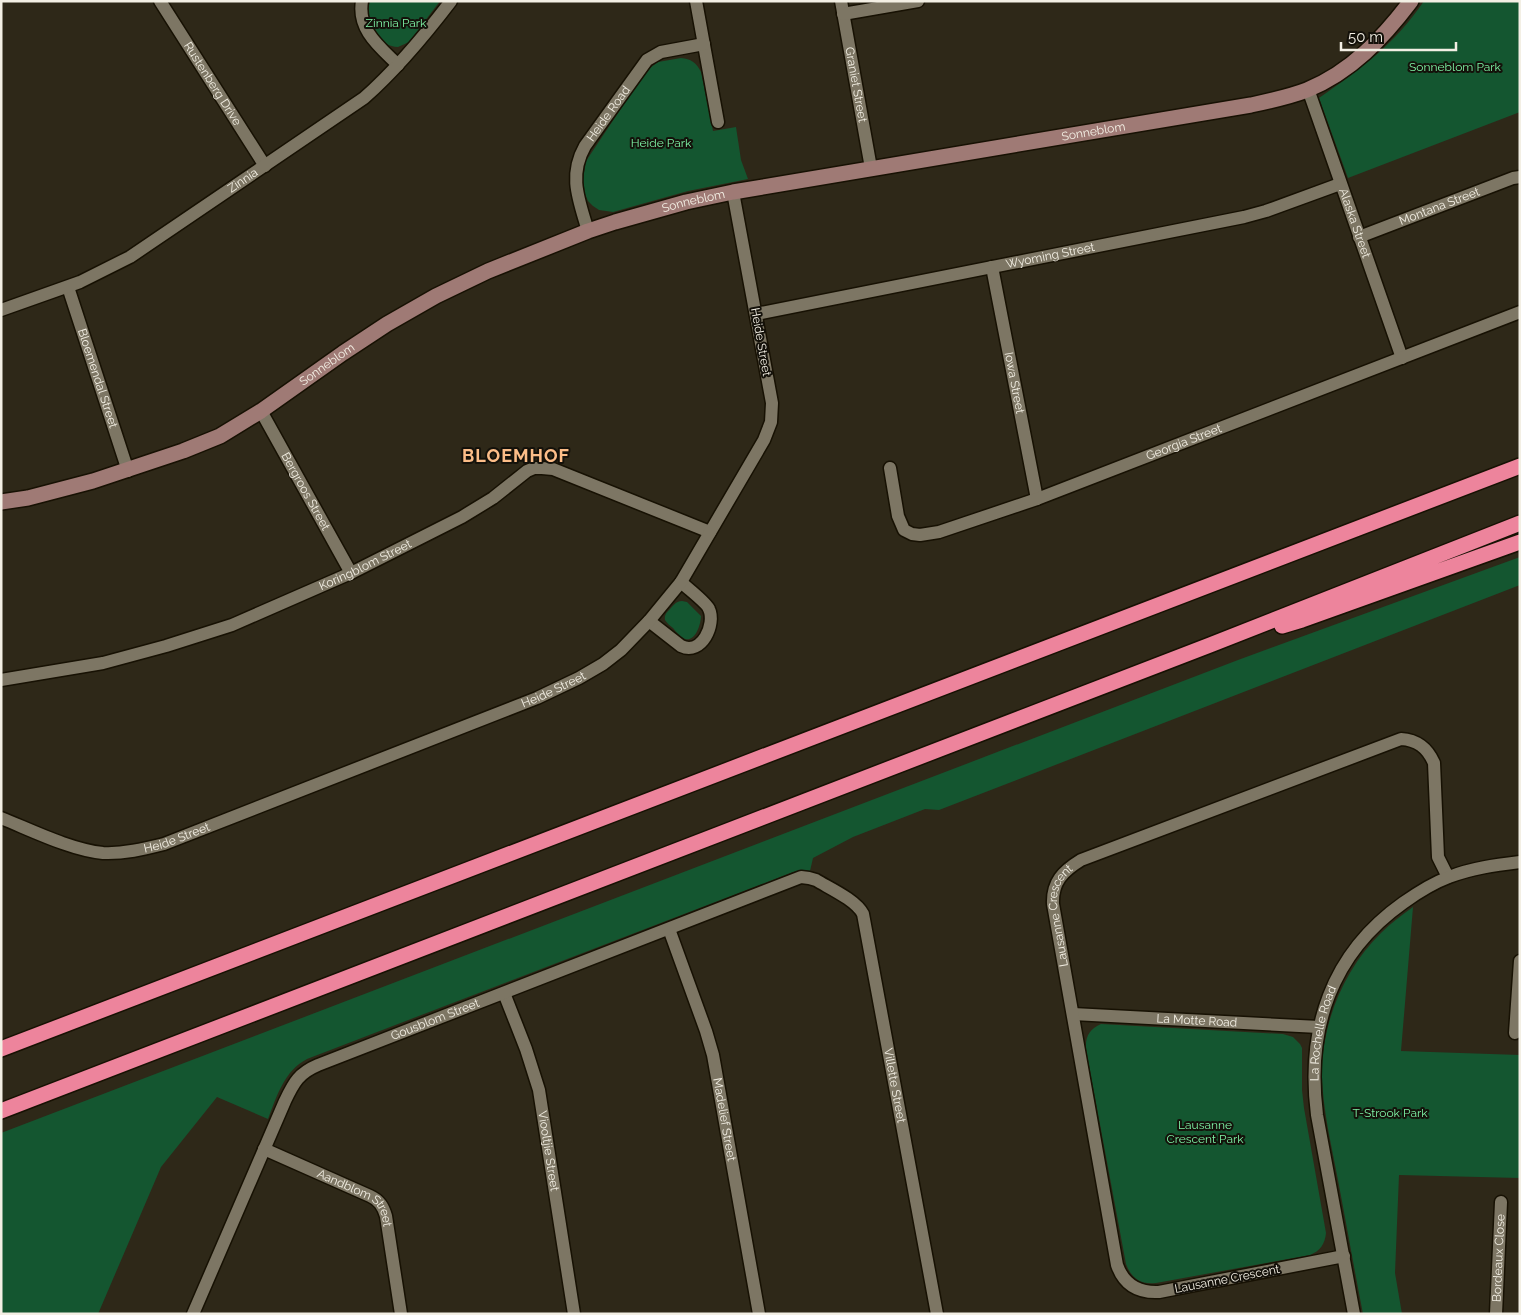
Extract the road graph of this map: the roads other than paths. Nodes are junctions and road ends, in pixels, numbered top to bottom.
1 (160, 1) edge
2 (362, 1) edge
3 (451, 1) edge
4 (696, 1) edge
5 (841, 1) edge
6 (918, 1) edge
7 (1411, 1) edge
8 (843, 14) junction
9 (704, 44) junction
10 (398, 65) junction
11 (1308, 89) junction
12 (718, 122) dead end
13 (265, 166) junction
14 (871, 168) junction
15 (1520, 177) edge
16 (1340, 184) junction
17 (733, 192) junction
18 (588, 231) junction
19 (1359, 237) junction
20 (992, 267) junction
21 (68, 287) junction
22 (1, 310) edge
23 (1520, 312) edge
24 (756, 314) junction
25 (1402, 358) junction
26 (261, 411) junction
27 (1520, 460) edge
28 (1520, 466) edge
29 (890, 468) dead end
30 (128, 471) junction
31 (1037, 499) junction
32 (1, 502) edge
33 (1427, 502) junction
34 (1520, 523) edge
35 (710, 532) junction
36 (1520, 542) edge
37 (351, 573) junction
38 (681, 582) junction
39 (649, 621) junction
40 (1210, 645) junction
41 (1, 680) edge
42 (1, 818) edge
43 (1520, 862) edge
44 (1448, 877) junction
45 (816, 880) joint
46 (668, 929) junction
47 (1520, 961) edge
48 (504, 993) junction
49 (1073, 1014) junction
50 (1320, 1027) junction
51 (1515, 1033) dead end
52 (1, 1049) edge
53 (1, 1111) edge
54 (264, 1149) junction
55 (1501, 1202) dead end
56 (1344, 1256) junction
57 (192, 1314) edge
58 (401, 1314) edge
59 (574, 1314) edge
60 (759, 1314) edge
61 (936, 1314) edge
62 (1354, 1314) edge
63 (1496, 1314) edge

1 - 13 street, Rustenberg Drive
2 - 10 street
3 - 10 street, Zinnia
4 - 9 street
5 - 8 street, Graniet Street
6 - 8 street
7 - 11 street, Sonneblom
8 - 14 street, Graniet Street
9 - 12 street
9 - 18 street, Heide Road
10 - 13 street, Zinnia
11 - 14 street, Sonneblom
11 - 16 street, Alaska Street
13 - 21 street, Zinnia
14 - 17 street, Sonneblom
15 - 19 street, Montana Street
16 - 19 street, Alaska Street
16 - 20 street, Wyoming Street
17 - 18 street, Sonneblom
17 - 24 street, Heide Street
18 - 26 street, Sonneblom
19 - 25 street, Alaska Street
20 - 24 street, Wyoming Street
20 - 31 street, Iowa Street
21 - 22 street, Zinnia
21 - 30 street, Bloemendal Street
23 - 25 street, Georgia Street
24 - 35 street, Heide Street
25 - 31 street, Georgia Street
26 - 30 street, Sonneblom
26 - 37 street, Bergroos Street
27 - 33 highway
28 - 33 highway
29 - 31 street, Georgia Street
30 - 32 street, Sonneblom
33 - 52 highway
34 - 40 highway
35 - 37 street, Koringblom Street
35 - 38 street, Heide Street
36 - 40 highway
37 - 41 street, Koringblom Street
38 - 39 street, Heide Street
38 - 39 street
39 - 42 street, Heide Street
40 - 53 highway
43 - 44 street, La Rochelle Road
44 - 49 street, Lausanne Crescent
44 - 50 street, La Rochelle Road
45 - 46 street, Gousblom Street
45 - 61 street, Villette Street
46 - 48 street, Gousblom Street
46 - 60 street, Madelief Street
47 - 51 street
48 - 54 street, Gousblom Street
48 - 59 street, Viooltjie Street
49 - 50 street, La Motte Road
49 - 56 street, Lausanne Crescent
50 - 56 street, La Rochelle Road
54 - 57 street, Gousblom Street
54 - 58 street, Aandblom Street
55 - 63 street, Bordeaux Close
56 - 62 street, La Rochelle Road

